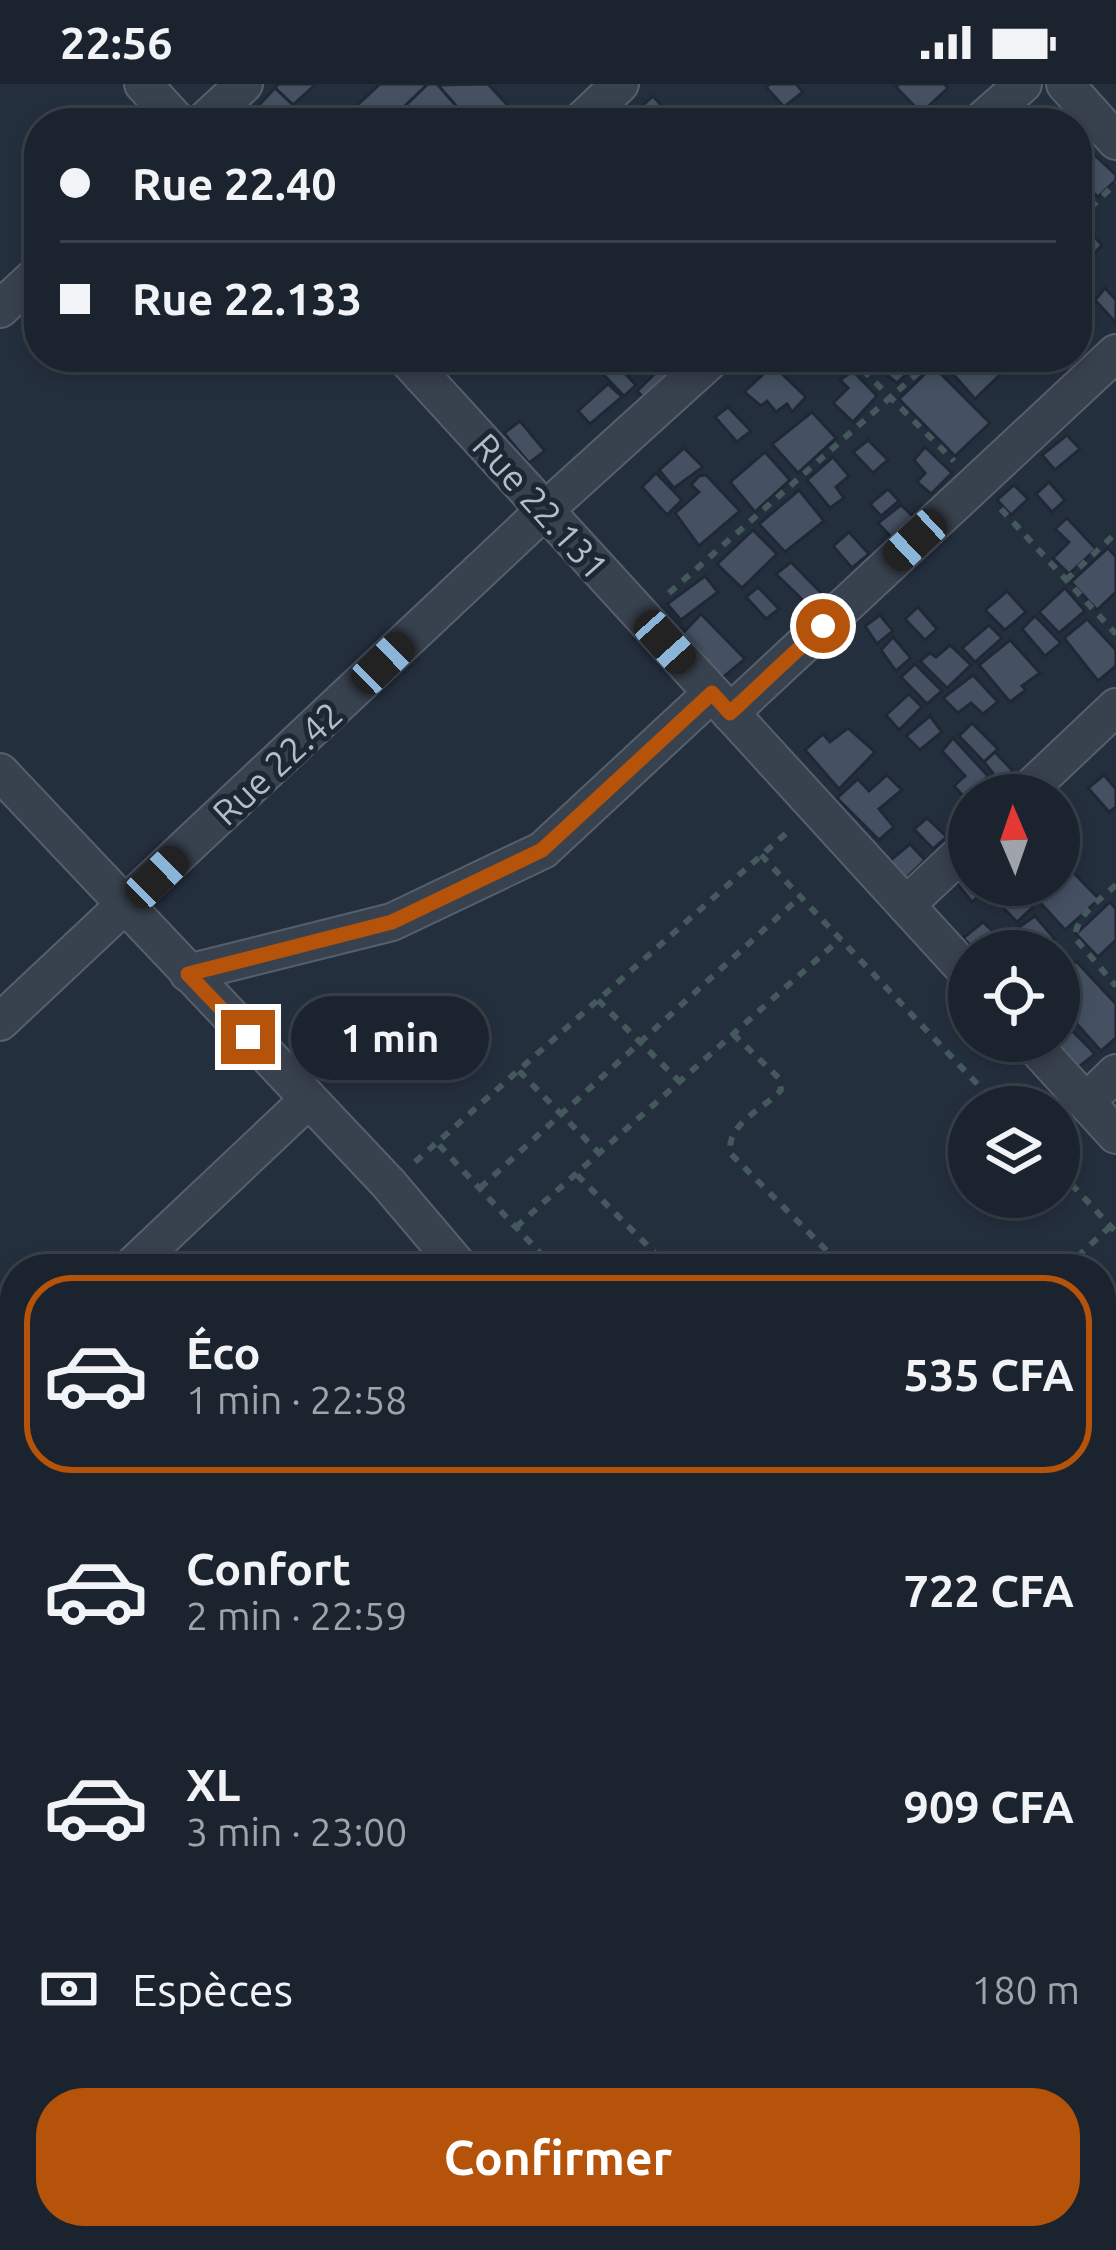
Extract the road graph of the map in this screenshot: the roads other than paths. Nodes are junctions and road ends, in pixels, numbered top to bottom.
1 (143, 84) edge
2 (244, 84) edge
3 (620, 84) edge
4 (1023, 84) edge
5 (1065, 84) edge
6 (165, 108) edge
7 (218, 108) edge
8 (595, 108) edge
9 (996, 108) edge
10 (1086, 108) edge
11 (1092, 114) edge
12 (1116, 141) edge
13 (24, 287) edge
14 (0, 309) edge
15 (1116, 352) edge
16 (419, 372) edge
17 (697, 372) edge
18 (545, 510) junction
19 (721, 703) junction
20 (1116, 707) edge
21 (0, 772) edge
22 (1045, 774) edge
23 (948, 865) edge
24 (906, 905) junction
25 (124, 908) junction
26 (948, 951) edge
27 (188, 974) junction
28 (0, 1022) edge
29 (1049, 1062) edge
30 (1116, 1073) edge
31 (307, 1101) junction
32 (1086, 1102) junction
33 (1116, 1135) edge
34 (145, 1254) edge
35 (448, 1254) edge

1 - 6 street
2 - 7 street
3 - 8 street
4 - 9 street
5 - 10 street
11 - 12 street
13 - 14 street
15 - 19 street
16 - 18 street, Rue 22.131
17 - 18 street, Rue 22.42
18 - 19 street, Rue 22.131
18 - 25 street, Rue 22.42
19 - 24 street, Rue 22.131
19 - 27 street
20 - 22 street
21 - 25 street
23 - 24 street
24 - 26 street, Rue 22.131
25 - 27 street
25 - 28 street, Rue 22.42
27 - 31 street
29 - 32 street
30 - 32 street
31 - 34 street
31 - 35 street
32 - 33 street

